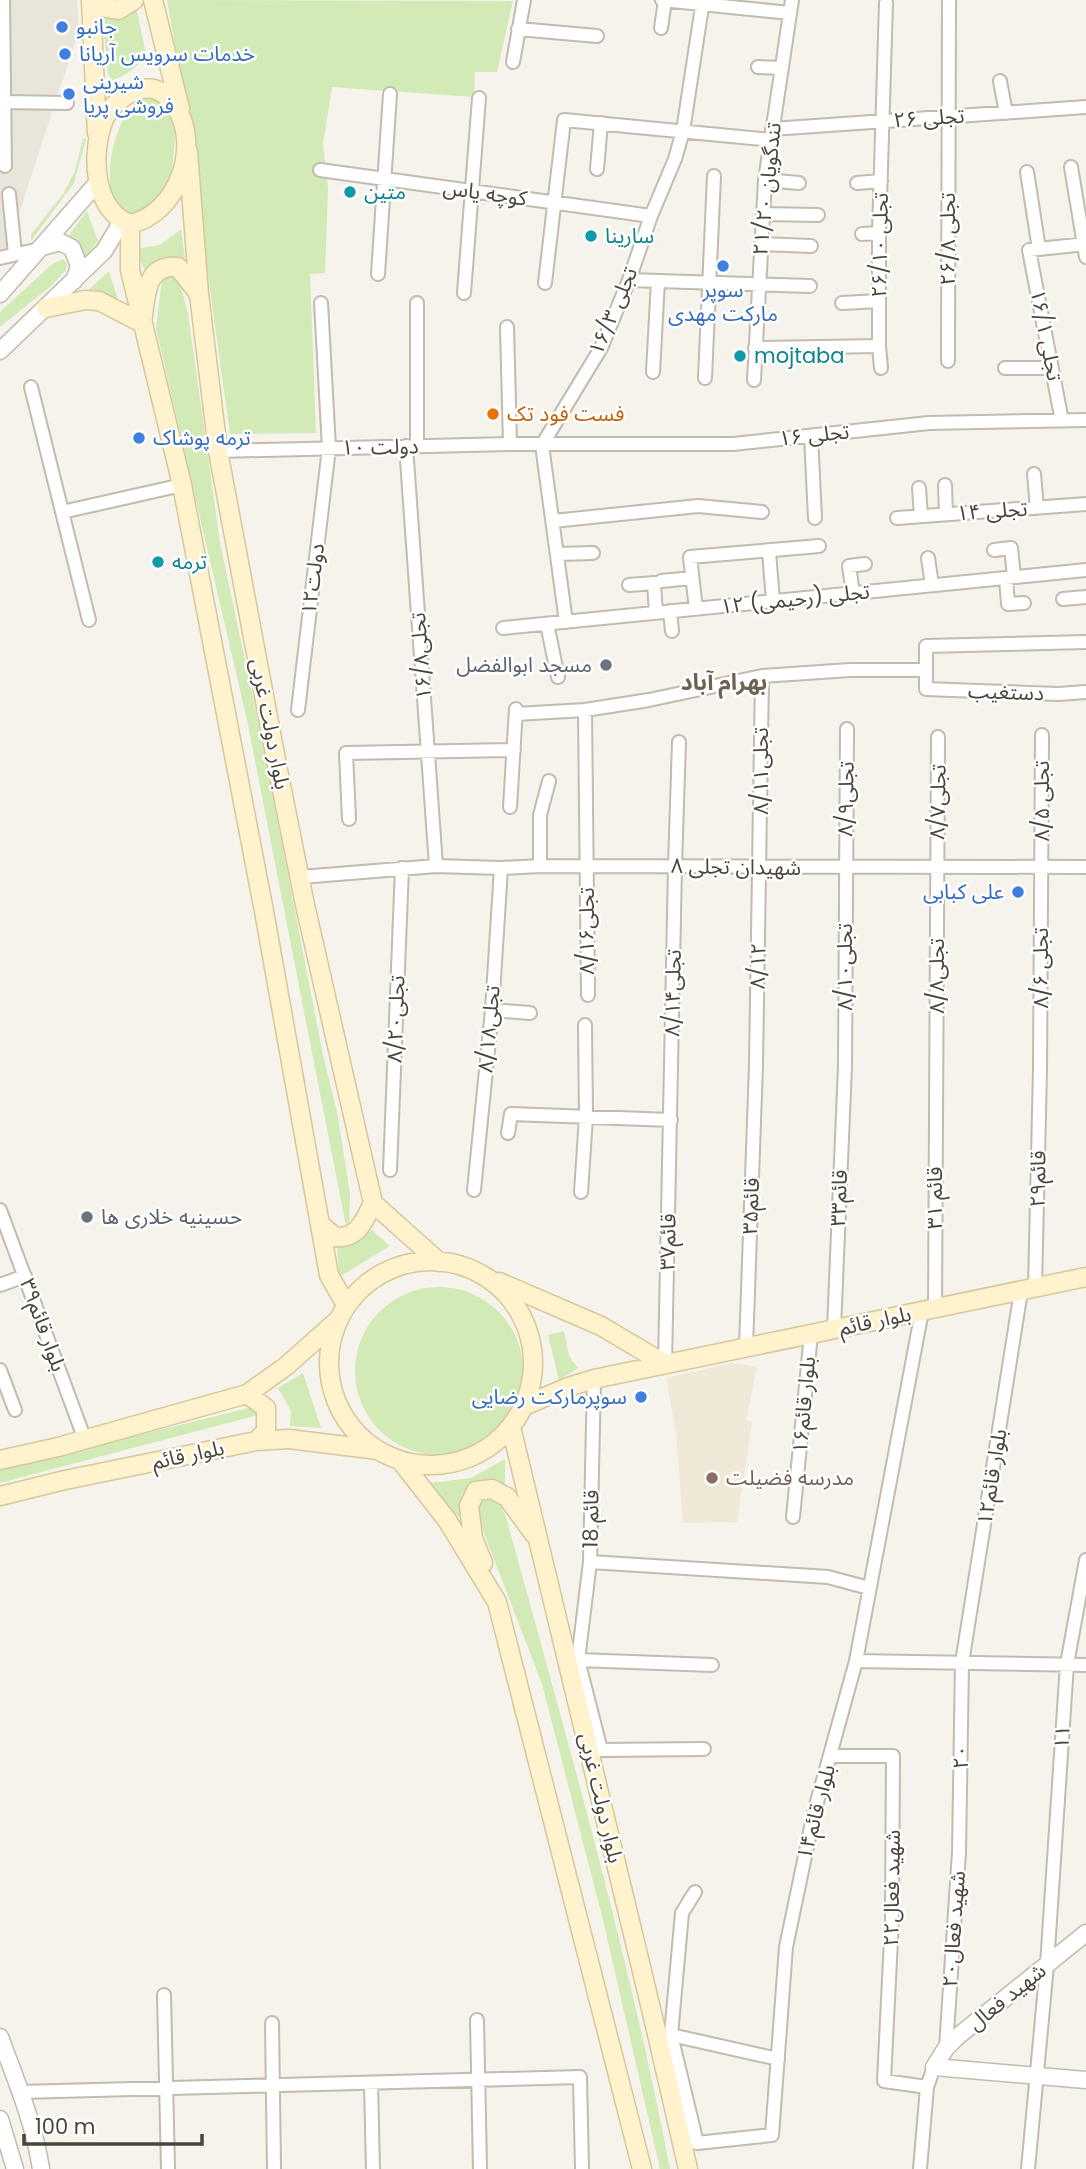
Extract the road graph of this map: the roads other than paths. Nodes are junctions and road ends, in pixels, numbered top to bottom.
1 (3, 0) edge
2 (93, 0) edge
3 (134, 0) edge
4 (153, 0) edge
5 (524, 0) edge
6 (663, 0) edge
7 (702, 1) edge
8 (886, 3) dead end
9 (949, 4) edge
10 (791, 6) edge
11 (661, 28) dead end
12 (518, 29) junction
13 (597, 36) dead end
14 (513, 62) dead end
15 (758, 67) dead end
16 (782, 68) junction
17 (1000, 81) dead end
18 (390, 94) dead end
19 (479, 98) dead end
20 (4, 102) junction
21 (67, 103) dead end
22 (1086, 107) edge
23 (1006, 113) junction
24 (182, 116) junction
25 (947, 117) junction
26 (881, 121) junction
27 (601, 123) junction
28 (683, 131) junction
29 (772, 134) junction
30 (97, 144) junction
31 (188, 152) junction
32 (5, 166) dead end
33 (1071, 167) dead end
34 (597, 169) dead end
35 (320, 170) dead end
36 (1027, 172) dead end
37 (714, 176) dead end
38 (384, 179) junction
39 (765, 180) junction
40 (98, 181) junction
41 (881, 181) junction
42 (799, 183) dead end
43 (858, 183) dead end
44 (471, 191) junction
45 (9, 194) dead end
46 (554, 202) junction
47 (763, 214) junction
48 (818, 215) dead end
49 (650, 216) junction
50 (126, 223) junction
51 (879, 233) junction
52 (862, 234) dead end
53 (761, 243) junction
54 (811, 246) dead end
55 (41, 248) junction
56 (1085, 248) edge
57 (1034, 249) junction
58 (15, 254) junction
59 (0, 257) edge
60 (379, 274) dead end
61 (629, 280) junction
62 (74, 281) junction
63 (658, 281) junction
64 (709, 282) junction
65 (545, 283) dead end
66 (759, 284) junction
67 (810, 286) dead end
68 (0, 293) edge
69 (464, 293) dead end
70 (199, 294) junction
71 (879, 300) junction
72 (321, 303) dead end
73 (417, 303) dead end
74 (842, 303) dead end
75 (46, 308) junction
76 (142, 323) junction
77 (507, 327) dead end
78 (879, 346) junction
79 (755, 348) junction
80 (0, 351) edge
81 (948, 361) dead end
82 (881, 368) dead end
83 (1005, 368) dead end
84 (1052, 368) junction
85 (653, 372) dead end
86 (705, 378) dead end
87 (754, 380) dead end
88 (31, 387) dead end
89 (1086, 420) edge
90 (1062, 421) junction
91 (811, 436) junction
92 (510, 444) junction
93 (542, 445) junction
94 (411, 446) junction
95 (329, 448) junction
96 (218, 451) junction
97 (1034, 474) dead end
98 (182, 485) junction
99 (946, 485) dead end
100 (919, 488) dead end
101 (1086, 504) edge
102 (1037, 509) junction
103 (62, 512) junction
104 (762, 512) dead end
105 (946, 514) junction
106 (921, 516) junction
107 (815, 518) dead end
108 (897, 518) dead end
109 (553, 520) junction
110 (819, 545) dead end
111 (994, 550) dead end
112 (769, 552) junction
113 (593, 553) dead end
114 (557, 554) junction
115 (928, 558) dead end
116 (865, 564) dead end
117 (1086, 570) edge
118 (1010, 577) junction
119 (692, 578) junction
120 (661, 581) dead end
121 (629, 585) dead end
122 (932, 585) junction
123 (853, 593) junction
124 (1086, 597) edge
125 (1063, 598) dead end
126 (773, 601) junction
127 (1024, 603) dead end
128 (696, 609) junction
129 (670, 611) junction
130 (656, 613) junction
131 (89, 620) dead end
132 (566, 622) junction
133 (547, 624) junction
134 (503, 628) dead end
135 (672, 631) dead end
136 (1086, 642) edge
137 (926, 670) junction
138 (762, 676) junction
139 (558, 677) dead end
140 (1086, 692) edge
141 (298, 710) dead end
142 (585, 710) junction
143 (847, 729) dead end
144 (1042, 735) dead end
145 (938, 737) dead end
146 (679, 742) dead end
147 (514, 750) junction
148 (428, 751) junction
149 (549, 781) dead end
150 (510, 807) dead end
151 (349, 819) dead end
152 (436, 866) junction
153 (540, 866) junction
154 (587, 866) junction
155 (675, 866) junction
156 (937, 866) junction
157 (761, 867) junction
158 (1042, 867) junction
159 (1086, 867) edge
160 (402, 868) junction
161 (501, 868) junction
162 (845, 868) junction
163 (301, 877) junction
164 (587, 995) dead end
165 (492, 1010) junction
166 (530, 1013) dead end
167 (585, 1024) dead end
168 (756, 1065) joint
169 (845, 1066) joint
170 (1040, 1069) joint
171 (936, 1086) joint
172 (586, 1117) junction
173 (671, 1120) junction
174 (508, 1133) dead end
175 (390, 1170) dead end
176 (474, 1190) dead end
177 (581, 1192) dead end
178 (373, 1203) junction
179 (0, 1210) edge
180 (320, 1224) junction
181 (439, 1262) junction
182 (24, 1276) junction
183 (484, 1276) junction
184 (1086, 1278) edge
185 (0, 1285) edge
186 (1028, 1289) junction
187 (928, 1310) junction
188 (342, 1313) junction
189 (834, 1329) junction
190 (811, 1334) junction
191 (746, 1347) junction
192 (665, 1364) junction
193 (0, 1370) edge
194 (594, 1378) junction
195 (247, 1394) junction
196 (524, 1406) junction
197 (15, 1410) dead end
198 (511, 1427) junction
199 (85, 1440) junction
200 (256, 1441) junction
201 (378, 1450) junction
202 (0, 1460) edge
203 (400, 1460) junction
204 (0, 1496) edge
205 (793, 1517) dead end
206 (540, 1543) junction
207 (1086, 1560) edge
208 (590, 1563) junction
209 (869, 1588) junction
210 (497, 1601) junction
211 (579, 1660) junction
212 (856, 1661) junction
213 (962, 1663) junction
214 (1067, 1664) junction
215 (712, 1665) dead end
216 (1086, 1665) edge
217 (704, 1749) dead end
218 (831, 1756) junction
219 (959, 1852) joint
220 (695, 1892) dead end
221 (1086, 1933) edge
222 (1046, 1965) junction
223 (164, 1995) dead end
224 (477, 2020) dead end
225 (272, 2023) dead end
226 (671, 2035) junction
227 (0, 2037) edge
228 (946, 2048) junction
229 (778, 2059) junction
230 (934, 2067) junction
231 (1037, 2076) junction
232 (478, 2080) junction
233 (1086, 2080) edge
234 (371, 2083) junction
235 (273, 2085) junction
236 (928, 2087) junction
237 (166, 2088) junction
238 (20, 2092) junction
239 (0, 2119) edge
240 (9, 2162) edge
241 (41, 2169) edge
242 (168, 2169) edge
243 (274, 2169) edge
244 (373, 2169) edge
245 (480, 2169) edge
246 (582, 2169) edge
247 (642, 2169) edge
248 (688, 2169) edge
249 (920, 2169) edge
250 (1028, 2169) edge

1 - 20 street
2 - 3 main road
2 - 30 main road
4 - 24 main road
5 - 12 street
6 - 7 street
6 - 11 street
7 - 10 street
7 - 28 street, ۱۶/۳ تجلی
8 - 26 street, ۲۶/۱۰ تجلی
9 - 25 street, ۲۶/۸ تجلی
10 - 16 street, ۲۱/۲۰ تندگویان
12 - 13 street
12 - 14 street
15 - 16 street
16 - 29 street, ۲۱/۲۰ تندگویان
17 - 23 street
18 - 38 street
19 - 44 street
20 - 21 street
20 - 32 street
22 - 23 street, ۲۶ تجلی
23 - 25 street, ۲۶ تجلی
24 - 30 main road
24 - 31 main road
25 - 26 street, ۲۶ تجلی
25 - 81 street, ۲۶/۸ تجلی
26 - 29 street, ۲۶ تجلی
26 - 41 street, ۲۶/۱۰ تجلی
27 - 28 street, ۲۶ تجلی
27 - 34 street
27 - 46 street, ۲۶ تجلی
28 - 29 street, ۲۶ تجلی
28 - 49 street, ۱۶/۳ تجلی
29 - 39 street, ۲۱/۲۰ تندگویان
30 - 40 main road
31 - 50 main road
31 - 70 main road, بلوار دولت غربی
33 - 56 street
35 - 38 street, کوچه یاس
36 - 57 street, ۱۶/۱ تجلی
37 - 64 street
38 - 44 street, کوچه یاس
38 - 60 street
39 - 42 street
39 - 47 street, ۲۱/۲۰ تندگویان
40 - 50 main road
40 - 55 street
41 - 43 street
41 - 51 street, ۲۶/۱۰ تجلی
44 - 46 street, کوچه یاس
44 - 69 street
45 - 58 street
46 - 49 street, کوچه یاس
46 - 65 street
47 - 48 street
47 - 53 street, ۲۱/۲۰ تندگویان
49 - 61 street, ۱۶/۳ تجلی
50 - 62 street
50 - 76 main road, بلوار دولت غربی
51 - 52 street
51 - 71 street, ۲۶/۱۰ تجلی
53 - 54 street
53 - 66 street, ۲۱/۲۰ تندگویان
55 - 58 street
55 - 62 street
55 - 68 street
56 - 57 street
57 - 84 street, ۱۶/۱ تجلی
58 - 59 street
61 - 63 street
61 - 93 street, ۱۶/۳ تجلی
62 - 75 street
63 - 64 street
63 - 85 street
64 - 66 street
64 - 86 street
66 - 67 street
66 - 79 street, ۲۱/۲۰ تندگویان
70 - 76 main road
70 - 96 main road, بلوار دولت غربی
71 - 74 street
71 - 78 street, ۲۶/۱۰ تجلی
72 - 95 street, ۱۲دولت
73 - 94 street, تجلی۱۶/۸
75 - 76 main road
75 - 80 street
76 - 98 main road, بلوار دولت غربی
77 - 92 street
78 - 79 street
78 - 82 street, ۲۶/۱۰ تجلی
79 - 87 street, ۲۱/۲۰ تندگویان
83 - 84 street
84 - 90 street, ۱۶/۱ تجلی
88 - 103 street
89 - 90 street, ۱۶ تجلی
90 - 91 street, ۱۶ تجلی
91 - 93 street, ۱۶ تجلی
91 - 107 street
92 - 93 street, ۱۰ دولت
92 - 94 street, ۱۰ دولت
93 - 109 street
94 - 95 street, ۱۰ دولت
94 - 148 street, تجلی۱۶/۸
95 - 96 street, ۱۰ دولت
95 - 141 street, ۱۲دولت
96 - 163 main road, بلوار دولت غربی
97 - 102 street
98 - 103 street
98 - 180 main road, بلوار دولت غربی
99 - 105 street
100 - 106 street
101 - 102 street, تجلی ۱۴
102 - 105 street, تجلی ۱۴
103 - 131 street
104 - 109 street
105 - 106 street, تجلی ۱۴
106 - 108 street, تجلی ۱۴
109 - 114 street
110 - 112 street
111 - 118 street
112 - 119 street
112 - 126 street
113 - 114 street
114 - 132 street
115 - 122 street
116 - 123 street
117 - 118 street, ۱۲ تجلی (رحیمی)
118 - 122 street, ۱۲ تجلی (رحیمی)
118 - 127 street
119 - 120 street
119 - 128 street
121 - 130 street
122 - 123 street, ۱۲ تجلی (رحیمی)
123 - 126 street, ۱۲ تجلی (رحیمی)
124 - 125 street
126 - 128 street, ۱۲ تجلی (رحیمی)
128 - 129 street, ۱۲ تجلی (رحیمی)
129 - 130 street, ۱۲ تجلی (رحیمی)
129 - 135 street
130 - 132 street, ۱۲ تجلی (رحیمی)
132 - 133 street, ۱۲ تجلی (رحیمی)
133 - 134 street, ۱۲ تجلی (رحیمی)
133 - 139 street
136 - 137 street
137 - 138 street
137 - 140 street, دستغیب
138 - 142 street
138 - 157 street, تجلی۸/۱۱
142 - 147 street
142 - 154 street, تجلی۸/۱۶
143 - 162 street, تجلی۸/۹
144 - 158 street, تجلی ۸/۵
145 - 156 street, تجلی۸/۷
146 - 155 street, تجلی۸‌/۱۴
147 - 148 street
147 - 150 street
148 - 151 street
148 - 152 street, تجلی۱۶/۸
149 - 153 street
152 - 160 street, شهیدان تجلی ۸
152 - 161 street, شهیدان تجلی ۸
153 - 154 street, شهیدان تجلی ۸
153 - 161 street, شهیدان تجلی ۸
154 - 155 street, شهیدان تجلی ۸
154 - 164 street, تجلی۸/۱۶
155 - 157 street, شهیدان تجلی ۸
155 - 173 street, تجلی۸‌/۱۴
156 - 158 street, شهیدان تجلی ۸
156 - 162 street, شهیدان تجلی ۸
156 - 171 street, تجلی۸/۸
157 - 162 street, شهیدان تجلی ۸
157 - 168 street, ۸/۱۲
158 - 159 street, شهیدان تجلی ۸
158 - 170 street, تجلی ۸/۶
160 - 163 street, شهیدان تجلی ۸
160 - 175 street, تجلی۸/۲۰
161 - 165 street, تجلی۸/۱۸
162 - 169 street, تجلی۸/۱۰
163 - 178 main road, بلوار دولت غربی
165 - 166 street
165 - 176 street, تجلی۸/۱۸
167 - 172 street
168 - 191 street, قائم۳۵
169 - 189 street, قائم۳۳
170 - 186 street, قائم۲۹
171 - 187 street, قائم ۳۱
172 - 173 street
172 - 174 street
172 - 177 street
173 - 192 street, قائم۳۷
178 - 180 main road
178 - 181 main road
179 - 182 street, بلوار قائم۳۹
180 - 188 main road, بلوار دولت غربی
181 - 183 main road
181 - 188 main road
182 - 185 street
182 - 199 street, بلوار قائم۳۹
183 - 192 main road
183 - 196 main road
184 - 186 main road, بلوار قائم
186 - 187 main road, بلوار قائم
186 - 213 street, بلوار قائم۱۲
187 - 189 main road, بلوار قائم
187 - 209 street, بلوار قائم۱۴
188 - 195 main road, بلوار قائم
188 - 201 main road
189 - 190 main road, بلوار قائم
190 - 191 main road, بلوار قائم
190 - 205 street, بلوار قائم۱۶
191 - 192 main road, بلوار قائم
192 - 194 main road, بلوار قائم
193 - 197 street
194 - 196 main road, بلوار قائم
194 - 208 street, 18 قائم
195 - 199 main road, بلوار قائم
195 - 200 main road
196 - 198 main road
198 - 203 main road
198 - 206 main road, بلوار دولت غربی
199 - 202 main road, بلوار قائم
200 - 201 main road, بلوار قائم
200 - 204 main road, بلوار قائم
201 - 203 main road
203 - 210 main road
206 - 210 main road
206 - 248 main road, بلوار دولت غربی
207 - 214 street, ۱۱
208 - 209 street
208 - 211 street, 18 قائم
209 - 212 street, بلوار قائم۱۴
210 - 247 main road
211 - 215 street
211 - 217 street
212 - 213 street
212 - 218 street, بلوار قائم۱۴
213 - 214 street
213 - 219 street, ۲۰
214 - 216 street
214 - 222 street, ۱۱
218 - 229 street, بلوار قائم۱۴
218 - 236 street, شهید فعال۲۲
219 - 228 street, شهید فعال۲۰
220 - 226 street
221 - 222 street, شهید فعال
222 - 228 street, شهید فعال
222 - 231 street, ۱۱
223 - 237 street
224 - 232 street
225 - 235 street
226 - 229 street
226 - 229 street, بلوار قائم۱۴
227 - 238 street
228 - 230 street, شهید فعال
230 - 231 street
230 - 236 street
231 - 233 street
231 - 250 street, ۱۱
232 - 234 street
232 - 245 street
232 - 246 street
234 - 235 street
234 - 244 street
235 - 237 street
235 - 243 street
236 - 249 street
237 - 238 street
237 - 242 street
238 - 241 street
239 - 240 street

